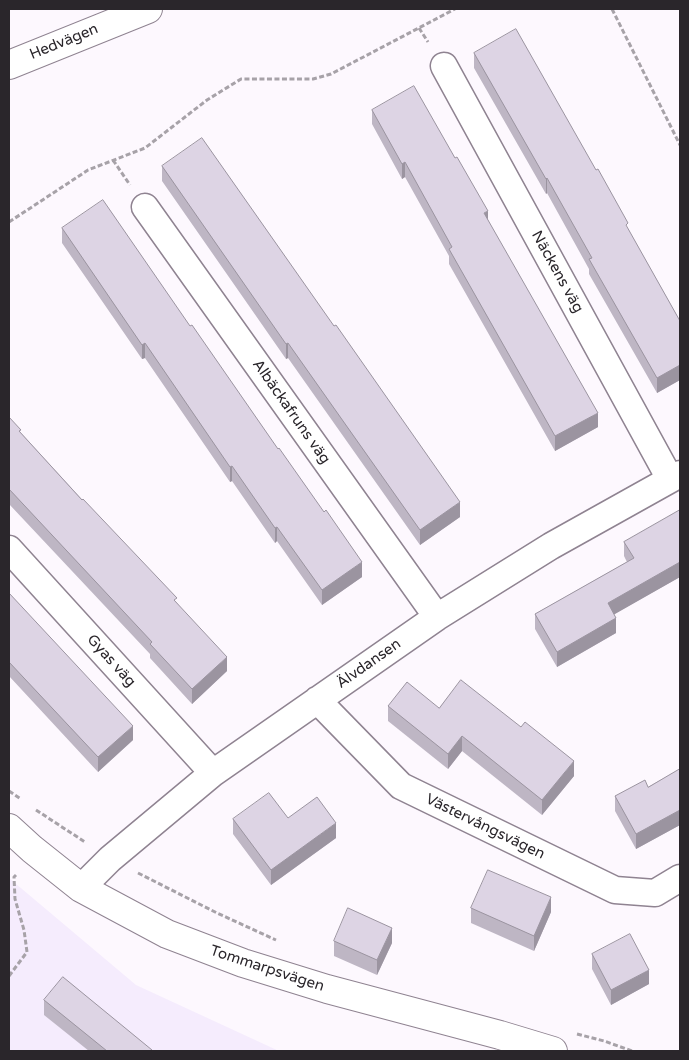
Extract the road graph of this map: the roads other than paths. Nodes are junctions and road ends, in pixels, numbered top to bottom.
1 (148, 9) edge
2 (9, 65) edge
3 (444, 66) dead end
4 (145, 206) dead end
5 (675, 476) edge
6 (9, 549) edge
7 (437, 617) junction
8 (316, 700) junction
9 (214, 773) junction
10 (9, 828) edge
11 (680, 878) edge
12 (81, 888) junction
13 (553, 1051) edge

1 - 2 street, Hedvägen
3 - 5 street, Näckens väg
4 - 7 street, Albäckafruns väg
5 - 7 street, Älvdansen
6 - 9 street, Gyas väg
7 - 8 street, Älvdansen
8 - 9 street, Älvdansen
8 - 11 street, Västervångsvägen
9 - 12 street, Älvdansen
10 - 12 street, Tommarpsvägen
12 - 13 street, Tommarpsvägen

